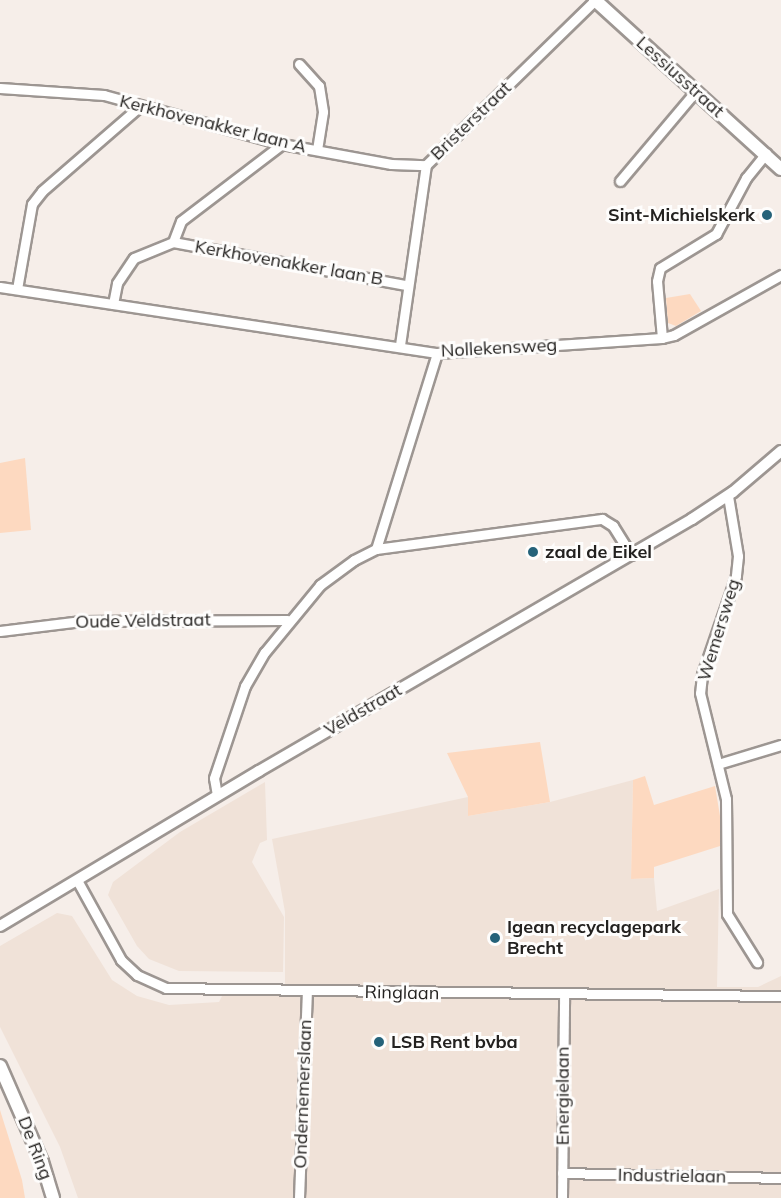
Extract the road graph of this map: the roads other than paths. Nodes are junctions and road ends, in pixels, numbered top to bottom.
1 (595, 0) edge
2 (299, 63) dead end
3 (0, 88) edge
4 (695, 92) junction
5 (139, 106) junction
6 (282, 144) junction
7 (317, 150) junction
8 (766, 153) junction
9 (426, 165) junction
10 (781, 169) edge
11 (620, 181) dead end
12 (173, 242) junction
13 (781, 275) edge
14 (406, 285) junction
15 (0, 287) edge
16 (17, 289) junction
17 (113, 303) junction
18 (662, 338) junction
19 (400, 345) junction
20 (437, 353) junction
21 (781, 451) edge
22 (728, 496) junction
23 (375, 549) junction
24 (631, 555) junction
25 (287, 620) junction
26 (0, 631) edge
27 (781, 745) edge
28 (718, 764) junction
29 (217, 795) junction
30 (78, 882) junction
31 (0, 926) edge
32 (757, 962) dead end
33 (307, 990) junction
34 (564, 995) junction
35 (781, 996) edge
36 (0, 1066) edge
37 (562, 1173) junction
38 (781, 1178) edge
39 (53, 1198) edge
40 (299, 1198) edge
41 (562, 1198) edge

1 - 4 main road, Lessiusstraat
1 - 9 street, Bristerstraat
2 - 7 street
3 - 5 street, Kerkhovenakker laan A
4 - 8 main road, Lessiusstraat
4 - 11 street
5 - 6 street, Kerkhovenakker laan A
5 - 16 street
6 - 7 street, Kerkhovenakker laan A
6 - 12 street
7 - 9 street, Kerkhovenakker laan A
8 - 10 main road, Lessiusstraat
8 - 18 street
9 - 14 street, Bristerstraat
12 - 14 street, Kerkhovenakker laan B
12 - 17 street
13 - 18 street, Nollekensweg
14 - 19 street, Bristerstraat
15 - 16 street, Nollekensweg
16 - 17 street, Nollekensweg
17 - 19 street, Nollekensweg
18 - 20 street, Nollekensweg
19 - 20 street, Nollekensweg
20 - 23 street
21 - 22 street, Veldstraat
22 - 24 street, Veldstraat
22 - 28 street, Wemersweg
23 - 24 street
23 - 25 street
24 - 29 street, Veldstraat
25 - 26 street, Oude Veldstraat
25 - 29 street
27 - 28 street
28 - 32 street, Wemersweg
29 - 30 street, Veldstraat
30 - 31 street, Veldstraat
30 - 33 street, Ringlaan
33 - 34 street, Ringlaan
33 - 40 street, Ondernemerslaan
34 - 35 street, Ringlaan
34 - 37 street, Energielaan
36 - 39 main road, De Ring
37 - 38 street, Industrielaan
37 - 41 street, Energielaan

